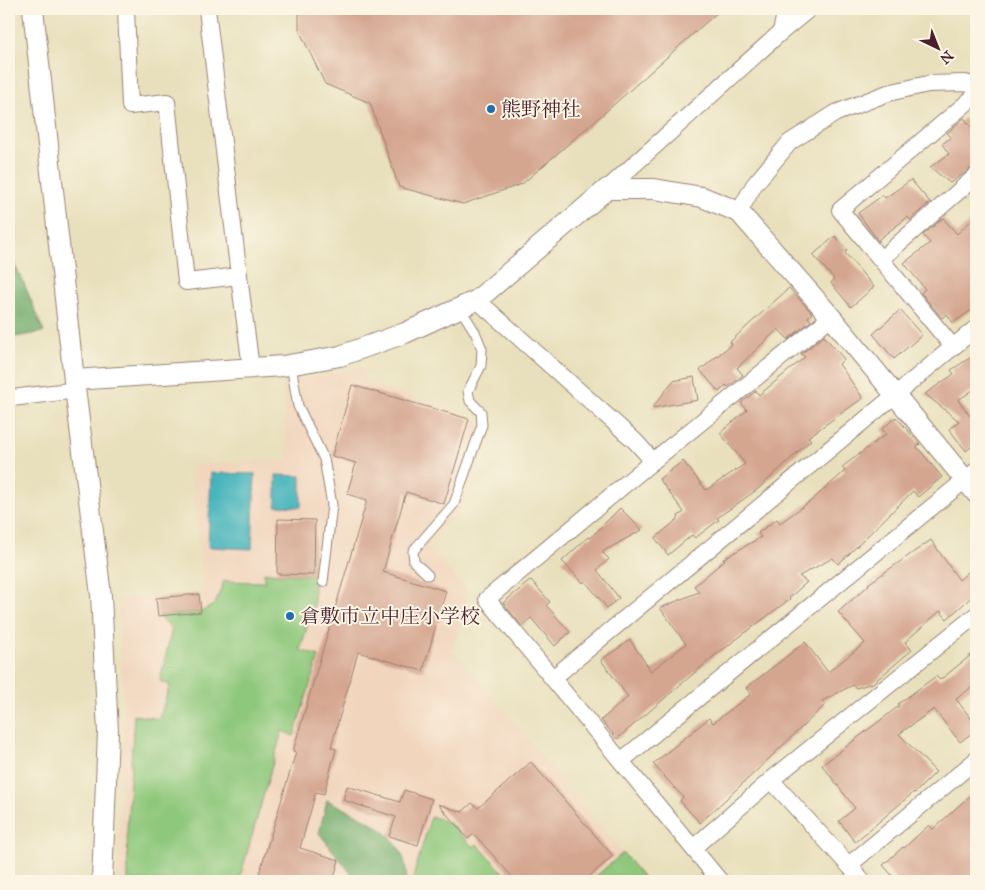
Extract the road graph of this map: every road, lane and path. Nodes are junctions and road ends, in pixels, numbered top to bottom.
1 (33, 9) edge
2 (126, 9) edge
3 (207, 9) edge
4 (786, 9) edge
5 (809, 9) edge
6 (781, 32) junction
7 (976, 86) edge
8 (976, 95) edge
9 (976, 176) edge
10 (607, 189) junction
11 (739, 212) junction
12 (881, 259) junction
13 (239, 276) junction
14 (468, 304) junction
15 (831, 317) junction
16 (976, 328) edge
17 (953, 347) junction
18 (291, 364) junction
19 (251, 368) junction
20 (76, 385) junction
21 (896, 396) junction
22 (9, 397) edge
23 (653, 461) junction
24 (973, 481) edge
25 (428, 576) dead end
26 (323, 582) dead end
27 (976, 615) edge
28 (553, 678) junction
29 (976, 760) edge
30 (621, 761) junction
31 (771, 780) junction
32 (693, 848) junction
33 (849, 866) junction
34 (102, 881) edge
35 (720, 881) edge
36 (863, 881) edge

1 - 20 street
2 - 13 street
3 - 13 street
4 - 6 street
5 - 6 street
6 - 10 street
7 - 11 street
8 - 12 street
9 - 12 street
10 - 11 street
10 - 14 street
11 - 15 street
12 - 17 street
13 - 19 street
14 - 18 street
14 - 23 street
14 - 25 lane
15 - 21 street
15 - 23 street
16 - 17 street
17 - 21 street
18 - 19 street
18 - 26 lane
19 - 20 street
20 - 22 street
20 - 34 street
21 - 24 street
21 - 28 street
23 - 28 street
24 - 30 street
27 - 31 street
28 - 30 street
29 - 33 street
30 - 32 street
31 - 32 street
31 - 33 street
32 - 35 street
33 - 36 street

